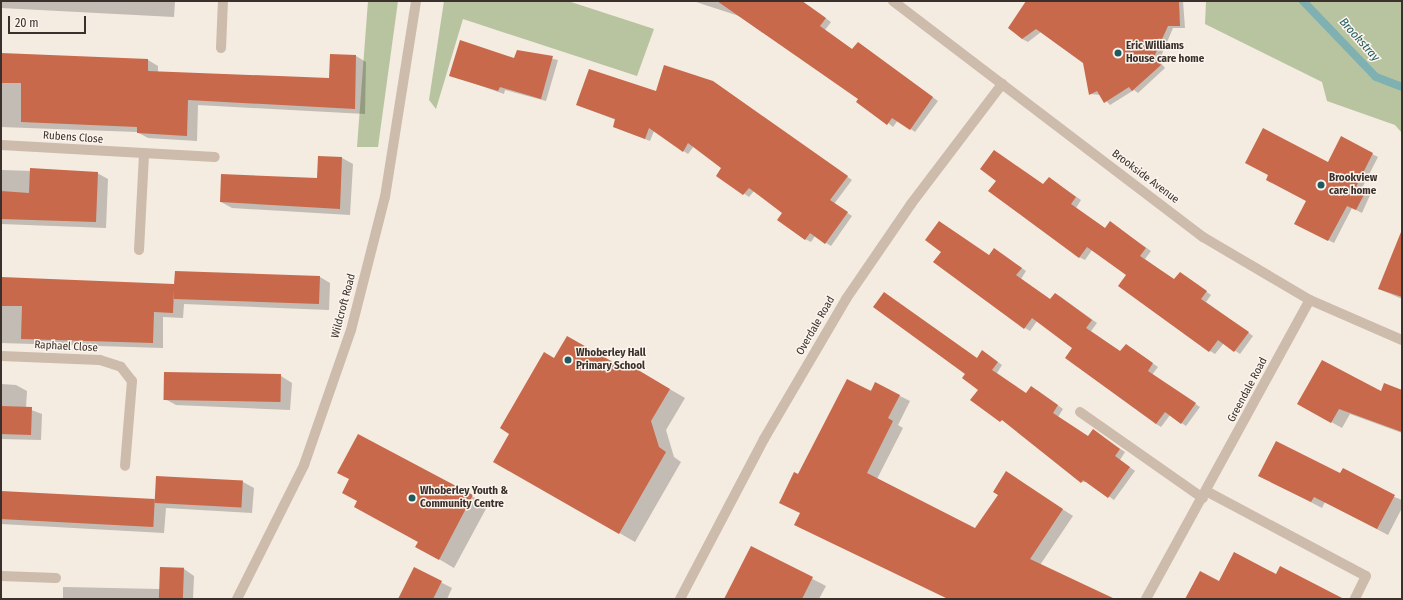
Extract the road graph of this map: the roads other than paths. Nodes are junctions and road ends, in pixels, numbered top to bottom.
1 (223, 1) edge
2 (416, 1) edge
3 (893, 1) edge
4 (221, 48) dead end
5 (1002, 84) junction
6 (1, 145) edge
7 (144, 154) junction
8 (214, 156) dead end
9 (139, 250) dead end
10 (1310, 300) junction
11 (1402, 340) edge
12 (1, 356) edge
13 (1080, 412) dead end
14 (125, 466) dead end
15 (1205, 494) junction
16 (1, 576) edge
17 (56, 578) dead end
18 (237, 599) edge
19 (680, 599) edge
20 (1146, 599) edge
21 (1355, 599) edge

1 - 4 street
2 - 18 street, Wildcroft Road
3 - 5 street, Brookside Avenue
5 - 10 street, Brookside Avenue
5 - 19 street, Overdale Road
6 - 7 street, Rubens Close
7 - 8 street, Rubens Close
7 - 9 street
10 - 11 street, Brookside Avenue
10 - 15 street, Greendale Road
12 - 14 street, Raphael Close
13 - 15 street
15 - 20 street, Greendale Road
15 - 21 street
16 - 17 street

